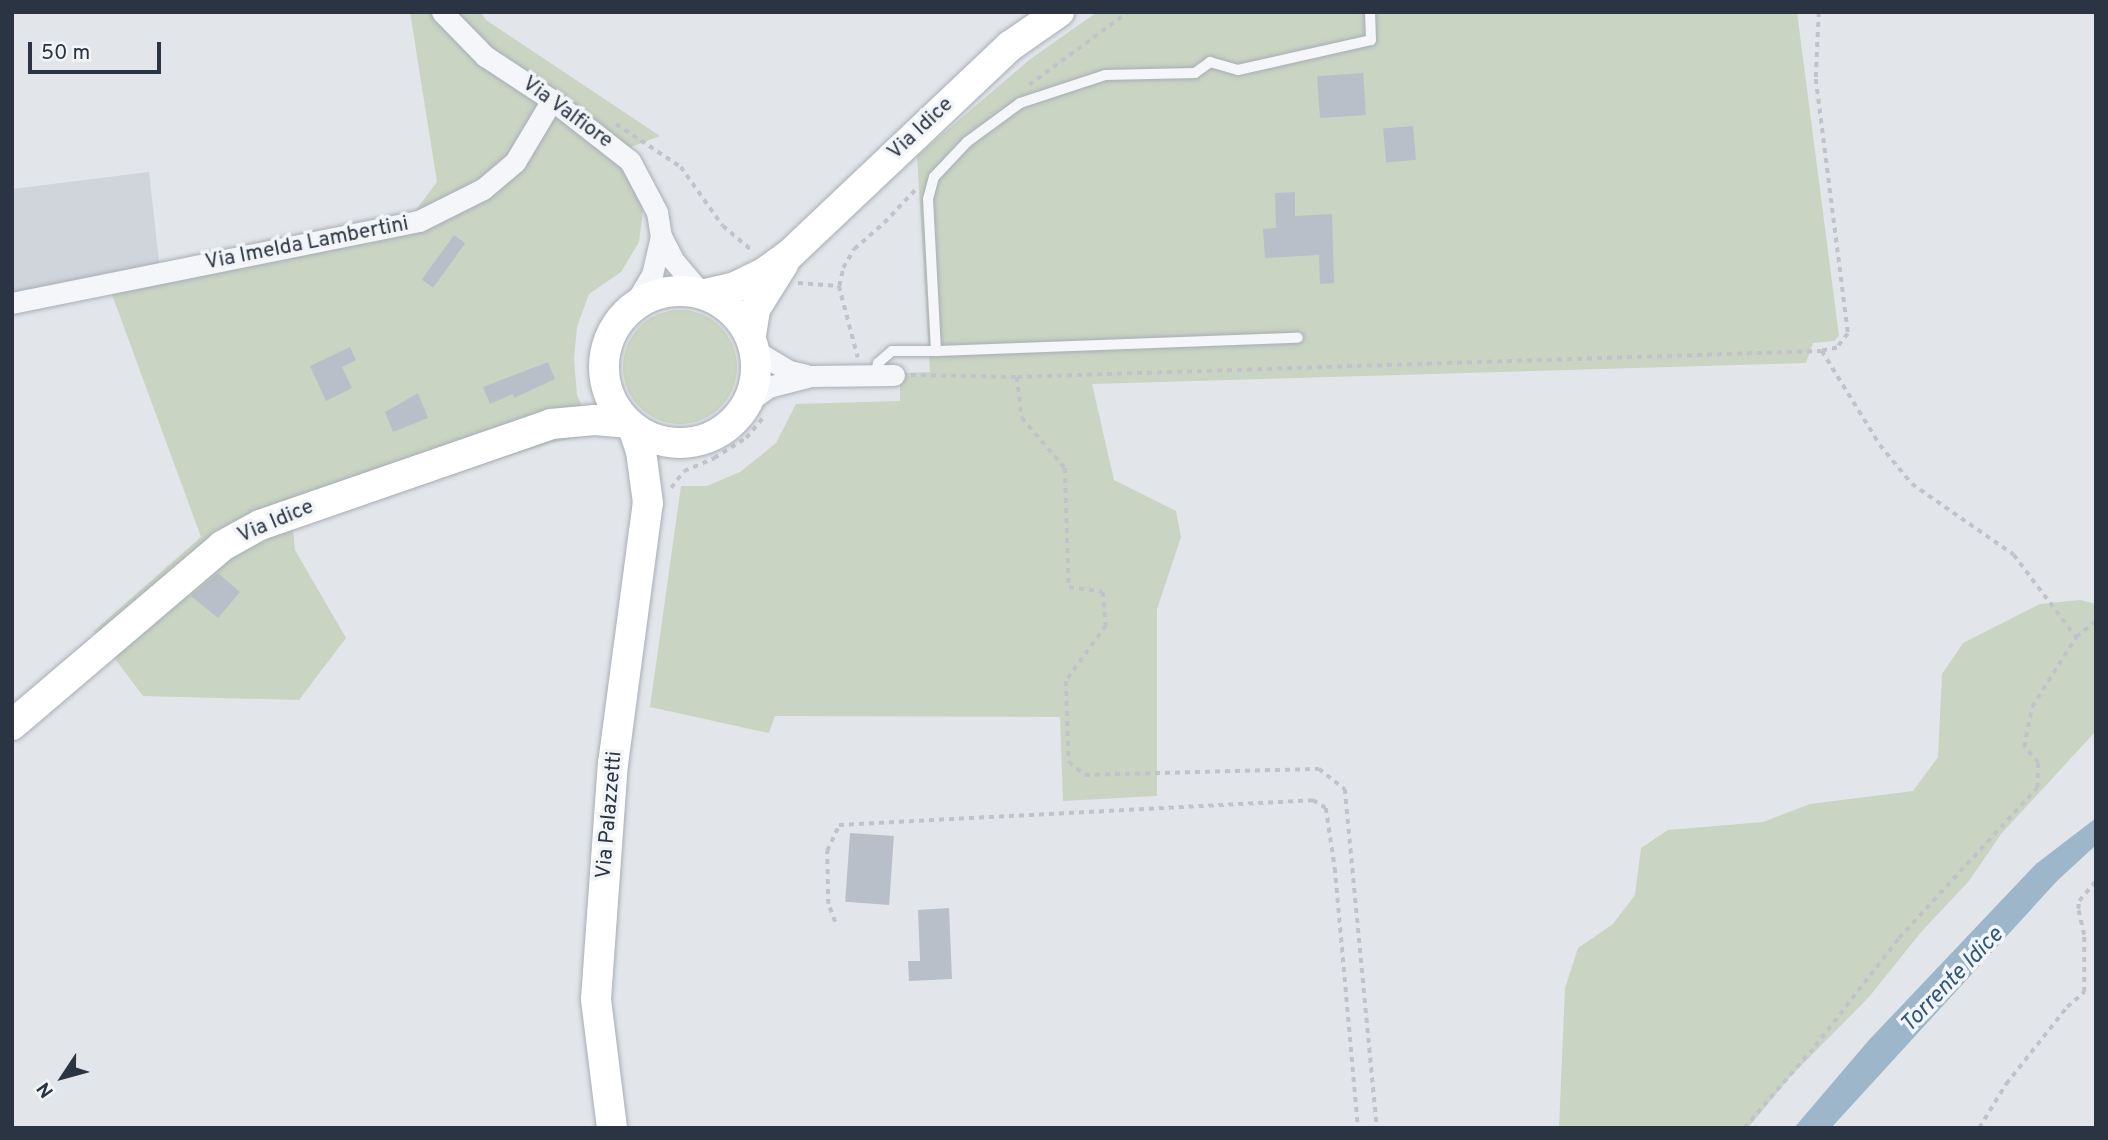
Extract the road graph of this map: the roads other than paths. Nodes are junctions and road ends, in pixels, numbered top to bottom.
1 (442, 12) edge
2 (1059, 12) edge
3 (1370, 12) edge
4 (552, 100) junction
5 (662, 236) junction
6 (776, 256) junction
7 (702, 293) junction
8 (12, 303) edge
9 (635, 303) junction
10 (1298, 338) dead end
11 (752, 342) junction
12 (936, 351) junction
13 (605, 373) junction
14 (877, 374) joint
15 (811, 376) junction
16 (760, 404) junction
17 (551, 424) junction
18 (630, 426) junction
19 (688, 443) junction
20 (658, 496) junction
21 (12, 725) edge
22 (612, 1128) edge

1 - 4 street, Via Valfiore
2 - 6 main road, Via Idice
3 - 12 lane
4 - 5 street, Via Valfiore
4 - 8 street, Via Imelda Lambertini
5 - 7 street, Via Valfiore
5 - 9 street
6 - 7 main road, Via Idice
6 - 11 main road, Via Idice
7 - 9 main road, Via Idice
7 - 11 main road
9 - 13 main road, Via Idice
10 - 12 lane
11 - 15 street
11 - 16 main road, Via Idice
12 - 14 lane
13 - 17 main road, Via Idice
13 - 18 main road, Via Idice
14 - 15 street
15 - 16 street
16 - 19 main road, Via Idice
17 - 18 main road, Via Idice
17 - 21 main road, Via Idice
18 - 19 main road, Via Idice
18 - 20 main road, Via Palazzetti
19 - 20 main road, Via Palazzetti
20 - 22 main road, Via Palazzetti

